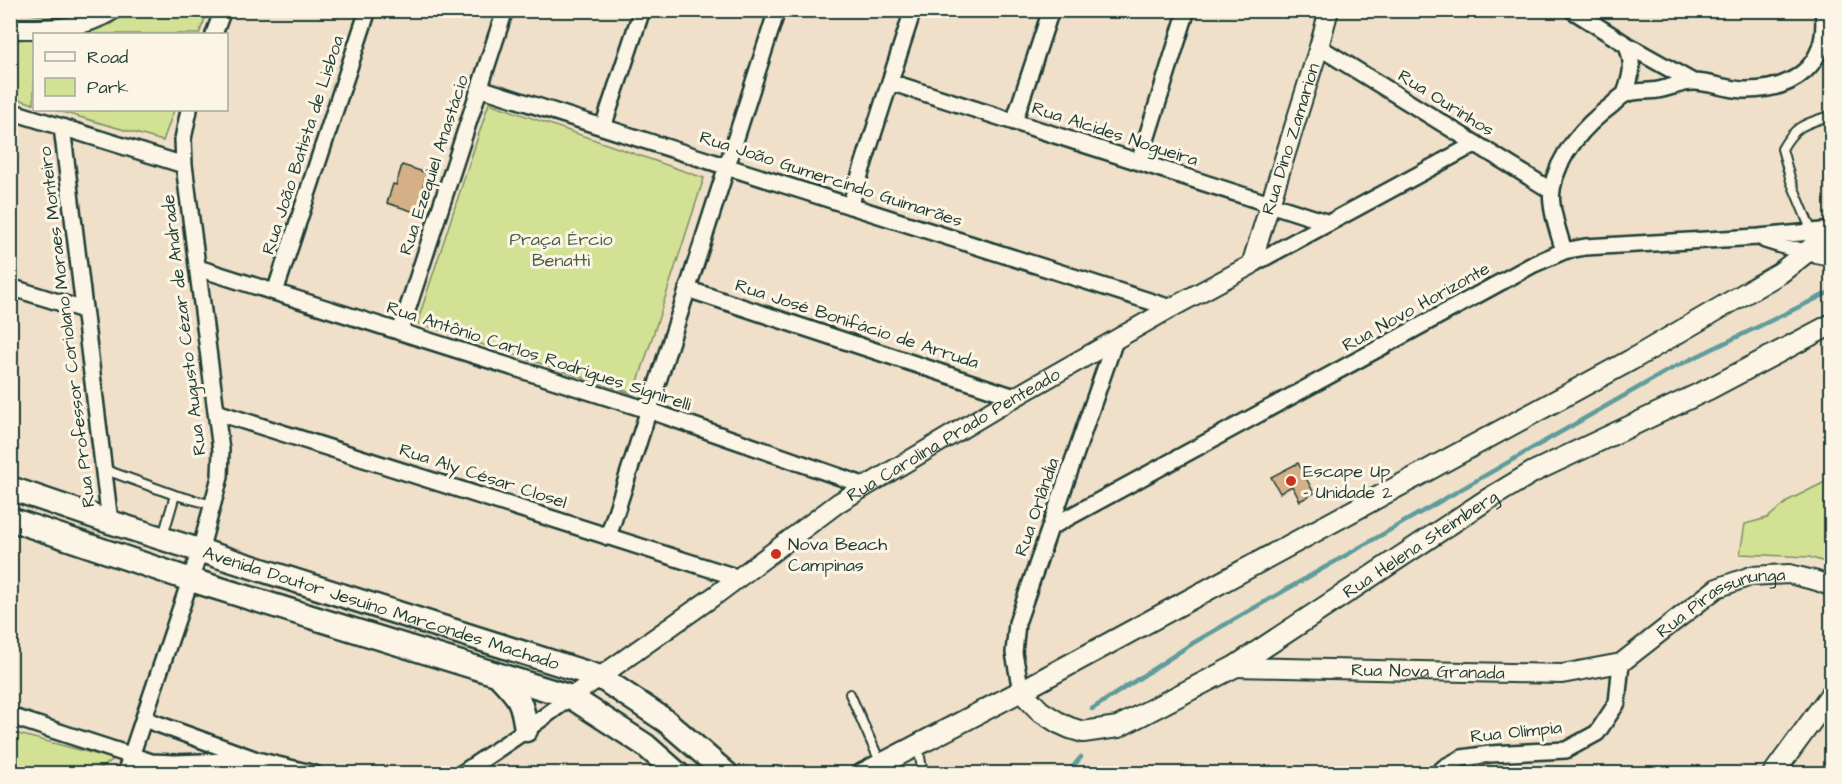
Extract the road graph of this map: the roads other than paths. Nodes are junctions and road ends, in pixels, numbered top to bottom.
1 (113, 10) edge
2 (223, 10) edge
3 (368, 10) edge
4 (506, 10) edge
5 (642, 10) edge
6 (777, 10) edge
7 (913, 10) edge
8 (1050, 10) edge
9 (1187, 10) edge
10 (1329, 10) edge
11 (1572, 10) edge
12 (1823, 10) edge
13 (10, 29) edge
14 (214, 33) edge
15 (1627, 45) junction
16 (1319, 47) junction
17 (890, 82) junction
18 (1693, 82) junction
19 (480, 88) junction
20 (1625, 94) junction
21 (10, 111) edge
22 (189, 111) edge
23 (1832, 115) edge
24 (1014, 122) junction
25 (62, 127) junction
26 (603, 127) junction
27 (1475, 144) junction
28 (1139, 162) junction
29 (184, 165) junction
30 (726, 166) junction
31 (1552, 191) junction
32 (1269, 204) junction
33 (850, 206) junction
34 (1329, 223) junction
35 (1832, 231) edge
36 (1812, 232) junction
37 (1758, 237) junction
38 (1564, 251) junction
39 (1808, 253) junction
40 (1832, 258) edge
41 (1251, 265) junction
42 (198, 268) junction
43 (10, 287) edge
44 (687, 289) junction
45 (275, 292) junction
46 (1171, 308) junction
47 (84, 310) junction
48 (1832, 324) edge
49 (400, 332) junction
50 (1116, 340) junction
51 (1015, 397) junction
52 (648, 410) junction
53 (216, 412) junction
54 (104, 469) junction
55 (866, 486) junction
56 (10, 488) edge
57 (175, 495) junction
58 (213, 505) junction
59 (10, 519) edge
60 (110, 522) junction
61 (1051, 527) junction
62 (608, 537) junction
63 (162, 539) junction
64 (200, 551) junction
65 (739, 578) junction
66 (191, 579) junction
67 (1832, 587) edge
68 (1621, 663) junction
69 (1234, 667) junction
70 (498, 675) junction
71 (600, 677) junction
72 (1020, 691) junction
73 (1832, 693) edge
74 (850, 694) dead end
75 (571, 697) junction
76 (10, 716) edge
77 (144, 719) junction
78 (666, 721) junction
79 (526, 730) junction
80 (917, 745) junction
81 (645, 746) junction
82 (132, 755) junction
83 (257, 760) junction
84 (881, 764) junction
85 (125, 774) edge
86 (315, 774) edge
87 (461, 774) edge
88 (678, 774) edge
89 (727, 774) edge
90 (862, 774) edge
91 (923, 774) edge
92 (1437, 774) edge
93 (1773, 774) edge

1 - 13 street
2 - 14 street
3 - 45 street, Rua João Batista de Lisboa
4 - 19 street, Rua Ezequiel Anastácio
5 - 26 street
6 - 30 street
7 - 17 street
8 - 24 street
9 - 28 street
10 - 16 street, Rua Dino Zamarion
11 - 15 street
12 - 18 street
15 - 18 street
15 - 20 street
16 - 27 street, Rua Ourinhos
16 - 32 street, Rua Dino Zamarion
17 - 24 street, Rua Alcides Nogueira
17 - 33 street
18 - 20 street
19 - 26 street, Rua João Gumercindo Guimarães
19 - 49 street, Rua Ezequiel Anastácio
20 - 31 street
21 - 25 street
22 - 29 street, Rua Augusto Cézar de Andrade
23 - 36 lane
24 - 28 street, Rua Alcides Nogueira
25 - 29 street
25 - 47 street, Rua Professor Coriolano Moraes Monteiro
26 - 30 street, Rua João Gumercindo Guimarães
27 - 31 street, Rua Ourinhos
27 - 34 street, Rua Carolina Prado Penteado
28 - 32 street, Rua Alcides Nogueira
29 - 42 street, Rua Augusto Cézar de Andrade
30 - 33 street, Rua João Gumercindo Guimarães
30 - 44 street
31 - 38 street
32 - 34 street, Rua Alcides Nogueira
32 - 41 street, Rua Dino Zamarion
33 - 46 street, Rua João Gumercindo Guimarães
34 - 41 street, Rua Carolina Prado Penteado
35 - 36 street, Rua Novo Horizonte
35 - 39 main road
36 - 37 street, Rua Novo Horizonte
37 - 38 street, Rua Novo Horizonte
37 - 39 street
38 - 61 street, Rua Novo Horizonte
39 - 40 street
39 - 72 main road
41 - 46 street, Rua Carolina Prado Penteado
42 - 45 street, Rua Antônio Carlos Rodrigues Signirelli
42 - 53 street, Rua Augusto Cézar de Andrade
43 - 47 street
44 - 51 street, Rua José Bonifácio de Arruda
44 - 52 street
45 - 49 street, Rua Antônio Carlos Rodrigues Signirelli
46 - 50 street, Rua Carolina Prado Penteado
47 - 54 street, Rua Professor Coriolano Moraes Monteiro
48 - 69 main road, Rua Helena Steimberg
49 - 52 street, Rua Antônio Carlos Rodrigues Signirelli
50 - 51 street, Rua Carolina Prado Penteado
50 - 61 street, Rua Orlândia
51 - 55 street, Rua Carolina Prado Penteado
52 - 55 street, Rua Antônio Carlos Rodrigues Signirelli
52 - 62 street
53 - 58 street, Rua Augusto Cézar de Andrade
53 - 62 street, Rua Aly César Closel
54 - 57 lane
54 - 60 street, Rua Professor Coriolano Moraes Monteiro
55 - 65 street, Rua Carolina Prado Penteado
56 - 60 main road, Avenida Doutor Jesuíno Marcondes Machado
57 - 58 lane
57 - 63 lane
58 - 64 street, Rua Augusto Cézar de Andrade
59 - 66 main road, Avenida Doutor Jesuíno Marcondes Machado
60 - 63 main road, Avenida Doutor Jesuíno Marcondes Machado
61 - 72 street, Rua Orlândia
62 - 65 street, Rua Aly César Closel
63 - 64 main road, Avenida Doutor Jesuíno Marcondes Machado
64 - 66 street, Rua Augusto Cézar de Andrade
64 - 71 main road, Avenida Doutor Jesuíno Marcondes Machado
65 - 71 street, Rua Carolina Prado Penteado
66 - 70 main road, Avenida Doutor Jesuíno Marcondes Machado
66 - 77 street, Rua Augusto Cézar de Andrade
67 - 68 street, Rua Pirassununga
68 - 69 street, Rua Nova Granada
68 - 92 street, Rua Olímpia
69 - 72 main road, Rua Helena Steimberg
70 - 75 main road, Avenida Doutor Jesuíno Marcondes Machado
70 - 79 main road
71 - 75 street, Rua Carolina Prado Penteado
71 - 78 main road, Avenida Doutor Jesuíno Marcondes Machado
72 - 80 main road
73 - 93 main road
74 - 84 lane
75 - 79 street, Rua Carolina Prado Penteado
75 - 81 main road, Avenida Doutor Jesuíno Marcondes Machado
76 - 82 street
77 - 82 street, Rua Augusto Cézar de Andrade
77 - 83 street
78 - 81 main road
78 - 89 main road, Avenida Doutor Jesuíno Marcondes Machado
79 - 87 street, Rua Carolina Prado Penteado
80 - 84 main road
80 - 91 lane
81 - 88 main road, Avenida Doutor Jesuíno Marcondes Machado
82 - 83 street
82 - 85 street, Rua Augusto Cézar de Andrade
83 - 86 street
84 - 90 main road

